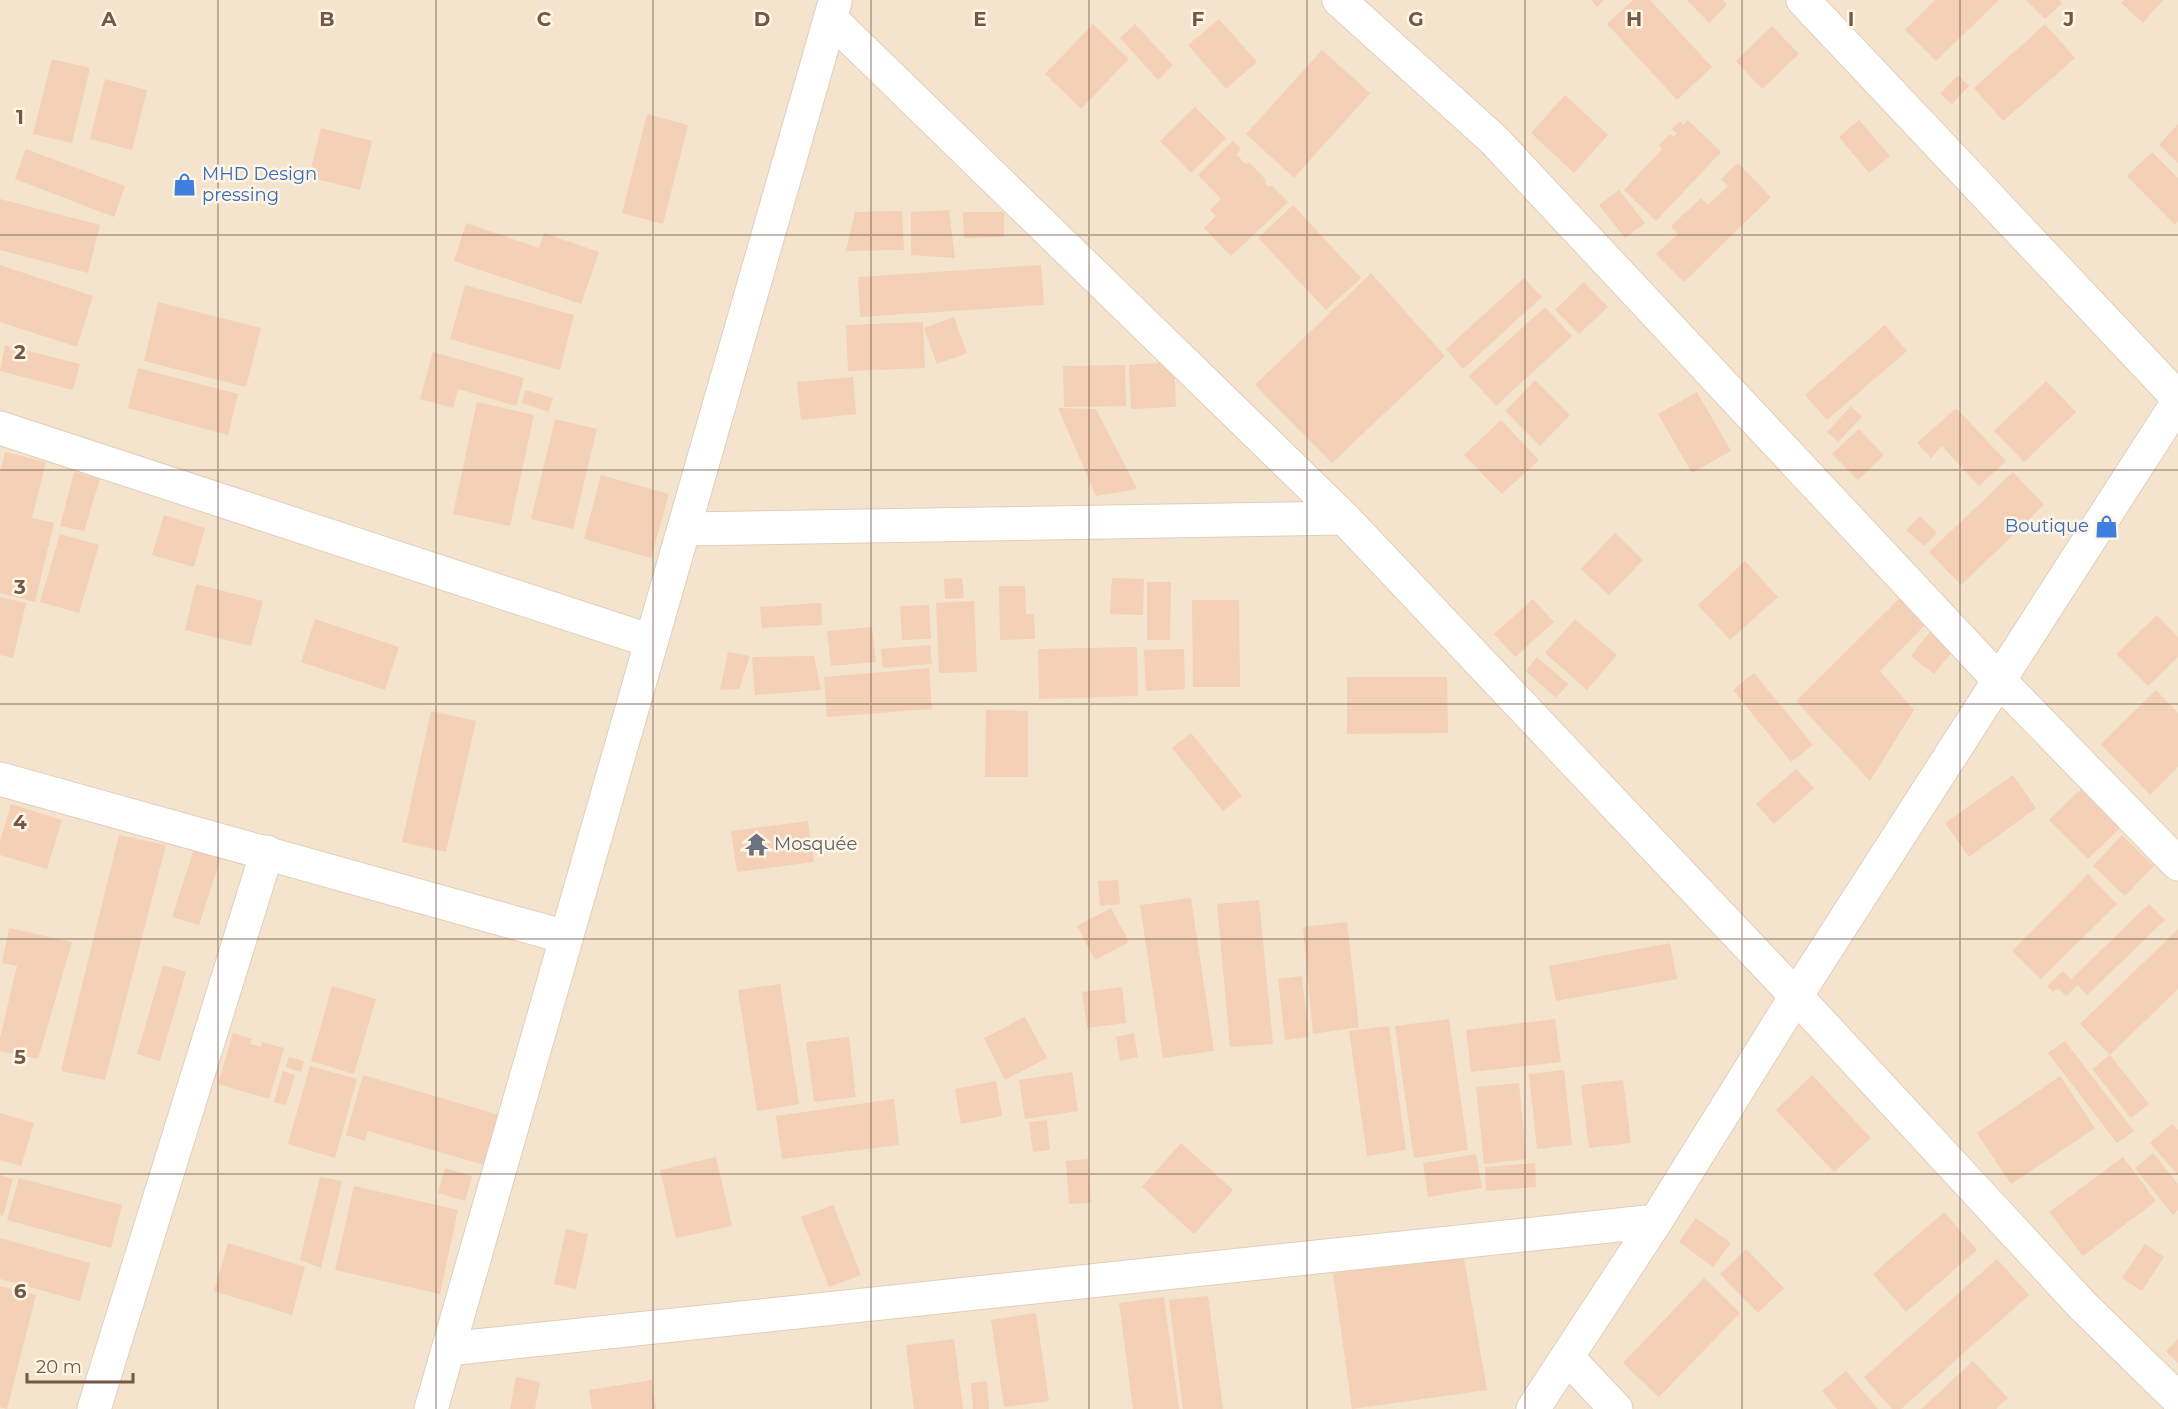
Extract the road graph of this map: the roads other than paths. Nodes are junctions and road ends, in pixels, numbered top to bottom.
1 (1339, 0) edge
2 (1803, 0) edge
3 (833, 9) edge
4 (2178, 400) edge
5 (0, 428) edge
6 (1344, 518) junction
7 (684, 529) junction
8 (651, 641) junction
9 (1998, 679) junction
10 (0, 779) edge
11 (267, 852) junction
12 (2178, 864) edge
13 (566, 937) junction
14 (1796, 996) junction
15 (1656, 1221) junction
16 (448, 1350) junction
17 (1567, 1357) junction
18 (2178, 1399) edge
19 (94, 1409) edge
20 (431, 1409) edge
21 (1533, 1409) edge
22 (1616, 1409) edge

1 - 9 street
2 - 4 street
3 - 6 street
3 - 7 street
4 - 9 street
5 - 8 street
6 - 7 street
6 - 14 street
7 - 8 street
8 - 13 street
9 - 12 street
9 - 14 street
10 - 11 street
11 - 13 street
11 - 19 street
13 - 16 street
14 - 15 street
14 - 18 street
15 - 16 street
15 - 17 street
16 - 20 street
17 - 21 street
17 - 22 street

